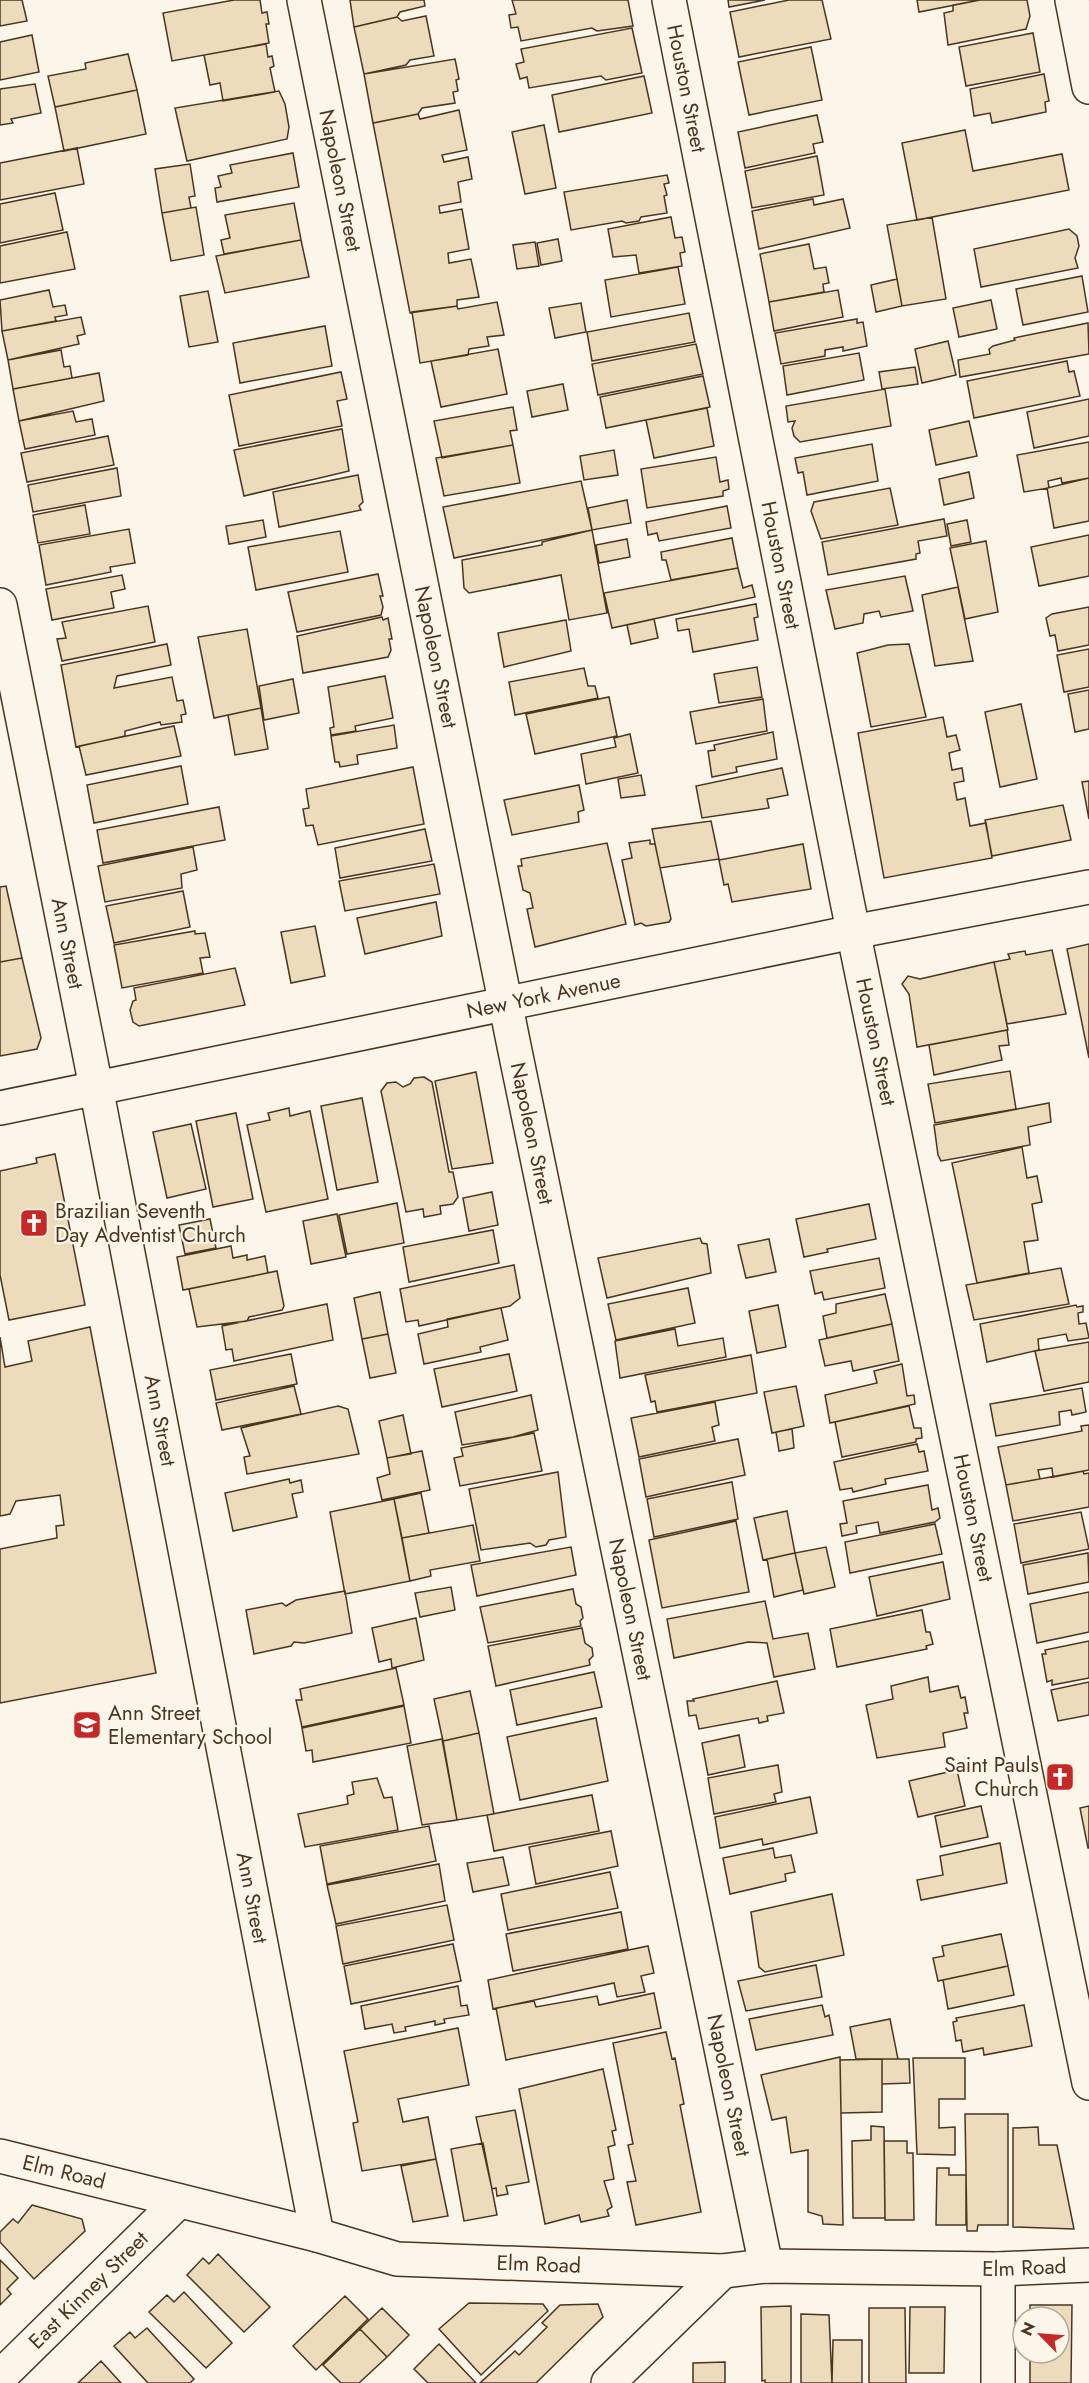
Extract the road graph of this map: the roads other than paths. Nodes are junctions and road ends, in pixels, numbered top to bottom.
1 (304, 0) edge
2 (669, 0) edge
3 (1072, 0) edge
4 (1089, 87) edge
5 (0, 605) edge
6 (1089, 887) edge
7 (853, 932) junction
8 (506, 1005) junction
9 (96, 1087) junction
10 (0, 1108) edge
11 (1089, 2083) edge
12 (0, 2156) edge
13 (179, 2202) junction
14 (317, 2235) junction
15 (1089, 2265) edge
16 (766, 2266) junction
17 (998, 2269) junction
18 (723, 2271) junction
19 (0, 2377) edge
20 (608, 2383) edge
21 (998, 2383) edge

1 - 8 street, Napoleon Street
2 - 7 street, Houston Street
3 - 4 street
5 - 9 street, Ann Street
6 - 7 street, New York Avenue
7 - 8 street, New York Avenue
7 - 11 street, Houston Street
8 - 9 street, New York Avenue
8 - 16 street, Napoleon Street
9 - 10 street, New York Avenue
9 - 14 street, Ann Street
12 - 13 street, Elm Road
13 - 14 street, Elm Road
13 - 19 street, East Kinney Street
14 - 18 street, Elm Road
15 - 17 street, Elm Road
16 - 17 street, Elm Road
16 - 18 street, Elm Road
17 - 21 street
18 - 20 street

